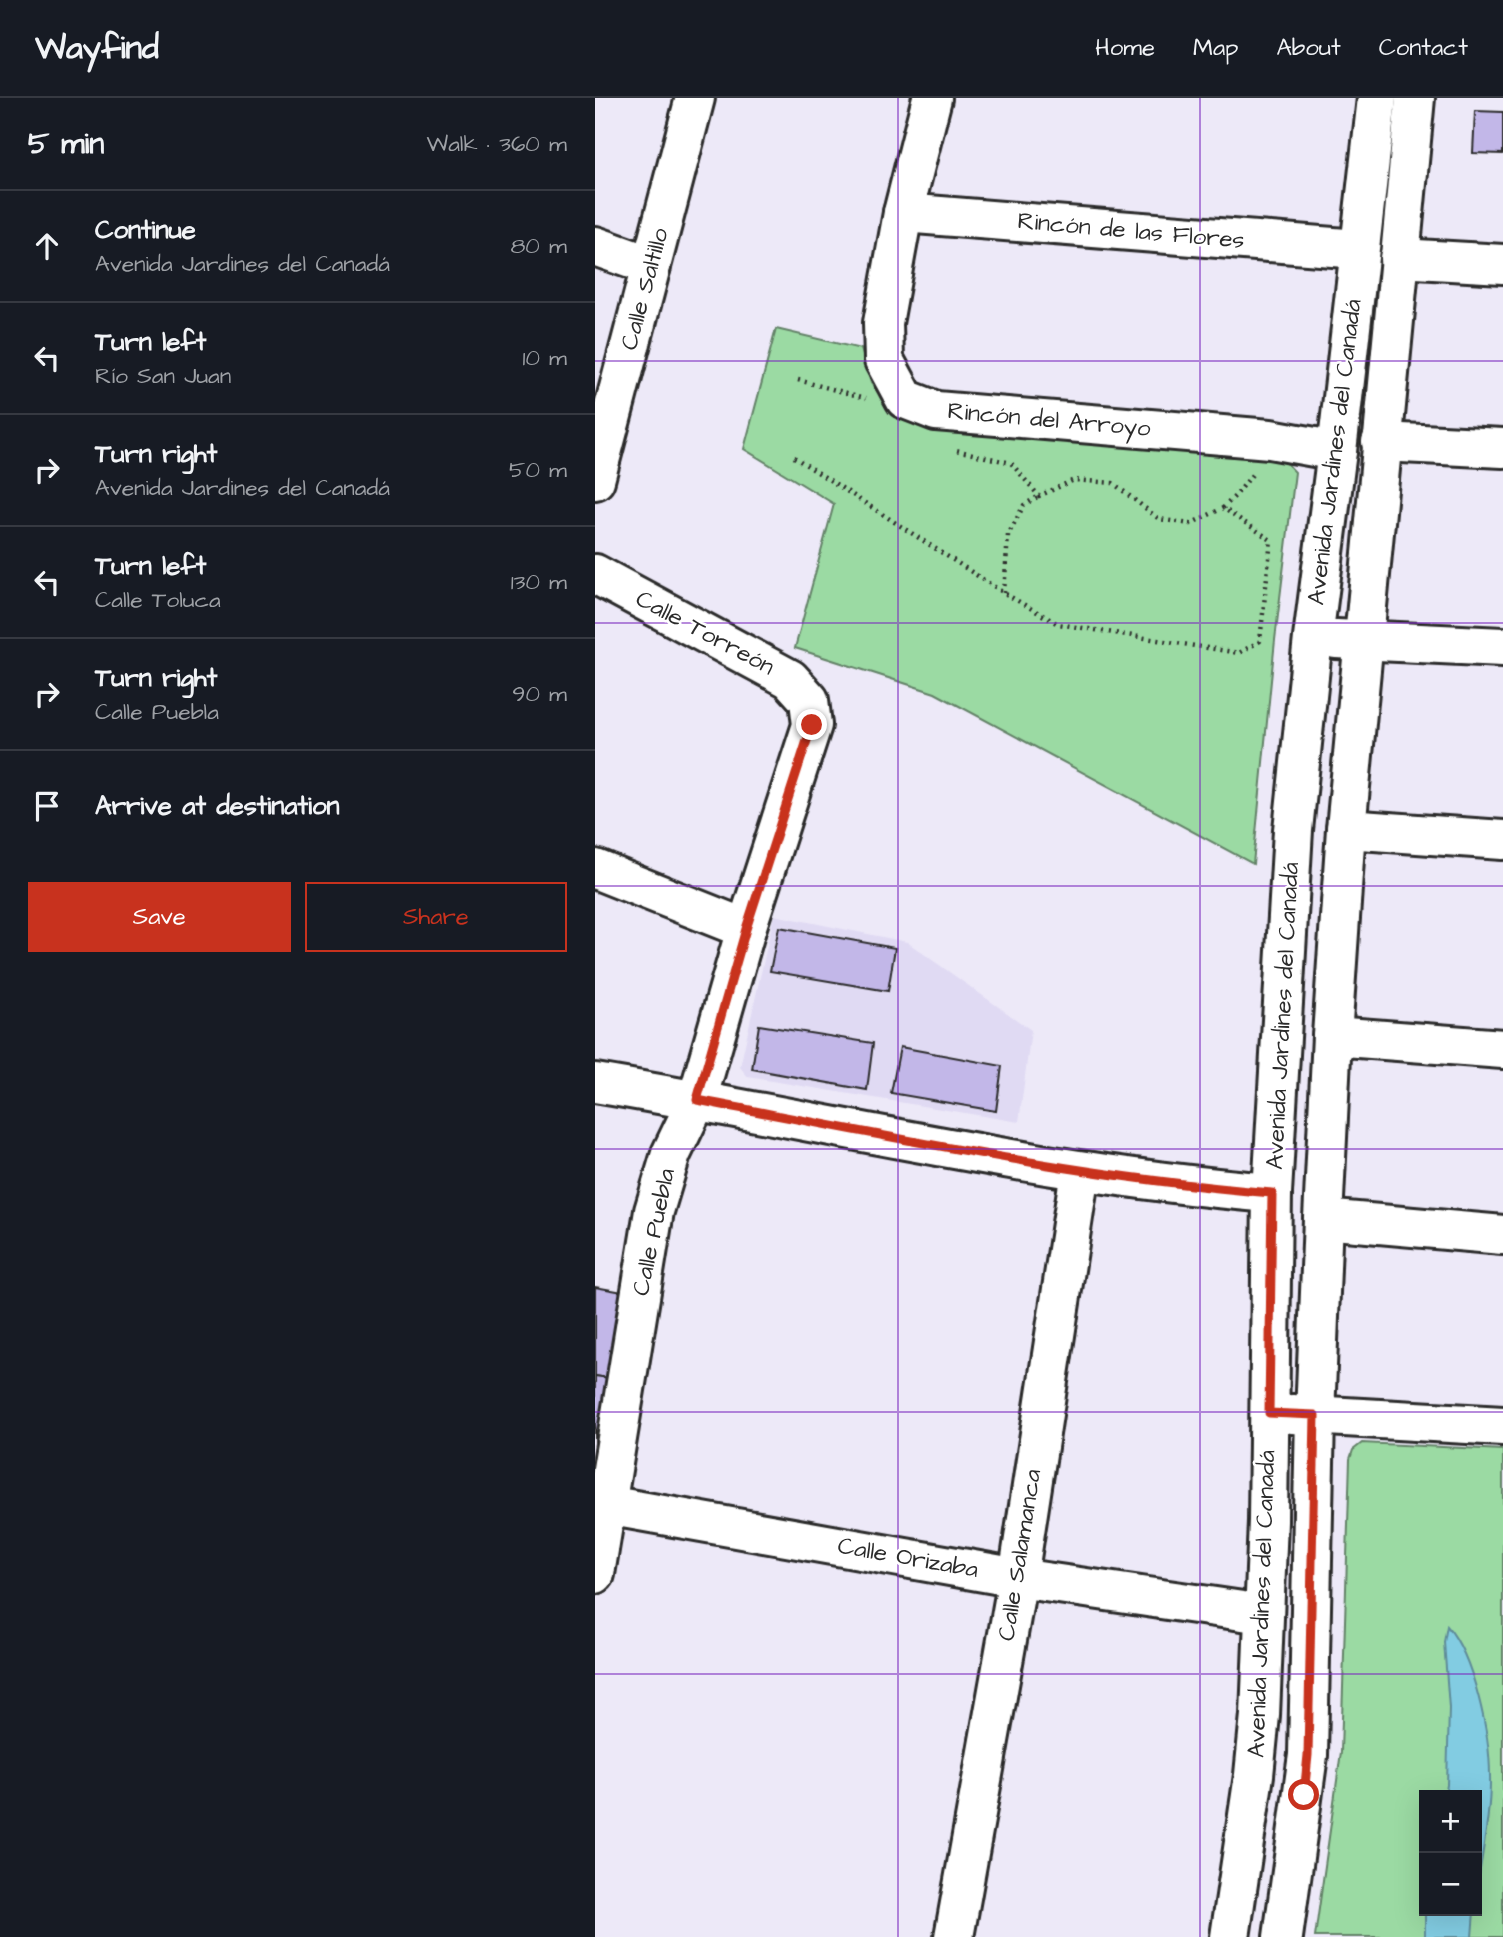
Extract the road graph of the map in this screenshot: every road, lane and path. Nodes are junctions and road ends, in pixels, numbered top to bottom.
1 (695, 98) edge
2 (932, 98) edge
3 (1377, 98) edge
4 (1415, 98) edge
5 (903, 213) junction
6 (595, 246) edge
7 (1358, 249) junction
8 (1399, 258) junction
9 (1503, 264) edge
10 (651, 266) junction
11 (798, 380) dead end
12 (872, 399) dead end
13 (1270, 439) junction
14 (1381, 442) junction
15 (951, 448) dead end
16 (1503, 449) edge
17 (1337, 451) junction
18 (793, 457) dead end
19 (595, 480) edge
20 (1039, 496) junction
21 (1223, 508) junction
22 (595, 575) edge
23 (1004, 593) junction
24 (1313, 638) junction
25 (1363, 640) junction
26 (1503, 646) edge
27 (809, 700) joint
28 (1346, 828) junction
29 (1503, 840) edge
30 (595, 869) edge
31 (746, 929) junction
32 (1332, 1036) junction
33 (1503, 1049) edge
34 (595, 1083) edge
35 (697, 1100) junction
36 (1080, 1171) junction
37 (1272, 1193) junction
38 (1323, 1219) junction
39 (1503, 1235) edge
40 (1269, 1413) junction
41 (1315, 1415) junction
42 (1503, 1426) edge
43 (601, 1504) edge
44 (595, 1574) edge
45 (1018, 1577) junction
46 (1263, 1614) junction
47 (954, 1937) edge
48 (1230, 1937) edge
49 (1283, 1937) edge

1 - 10 street, Calle Saltillo
2 - 5 street, Rincón del Arroyo
3 - 7 street, Avenida Jardines del Canadá
4 - 8 street, Avenida Jardines del Canadá
5 - 7 street, Rincón de las Flores
5 - 13 street, Rincón del Arroyo
6 - 10 street
7 - 17 street, Avenida Jardines del Canadá
8 - 9 street
8 - 14 street, Avenida Jardines del Canadá
10 - 19 street, Calle Saltillo
11 - 12 path
13 - 17 street, Rincón del Arroyo
13 - 21 path
14 - 16 street
14 - 25 street, Avenida Jardines del Canadá
15 - 20 path
17 - 24 street, Avenida Jardines del Canadá
18 - 23 path
20 - 21 path
20 - 23 path
21 - 23 path
22 - 27 street, Calle Torreón
24 - 25 street
24 - 37 street, Avenida Jardines del Canadá
25 - 26 street
25 - 28 street, Avenida Jardines del Canadá
27 - 31 street, Calle Puebla
28 - 29 street
28 - 32 street, Avenida Jardines del Canadá
30 - 31 street
31 - 35 street, Calle Puebla
32 - 33 street
32 - 38 street, Avenida Jardines del Canadá
34 - 35 street
35 - 36 street
35 - 43 street, Calle Puebla
36 - 37 street
36 - 45 street, Calle Salamanca
37 - 40 street, Avenida Jardines del Canadá
38 - 39 street
38 - 41 street, Avenida Jardines del Canadá
40 - 41 street
40 - 46 street, Avenida Jardines del Canadá
41 - 42 street
41 - 49 street, Avenida Jardines del Canadá
43 - 44 street, Calle Puebla
43 - 45 street, Calle Orizaba
45 - 46 street, Calle Orizaba
45 - 47 street, Calle Salamanca
46 - 48 street, Avenida Jardines del Canadá

